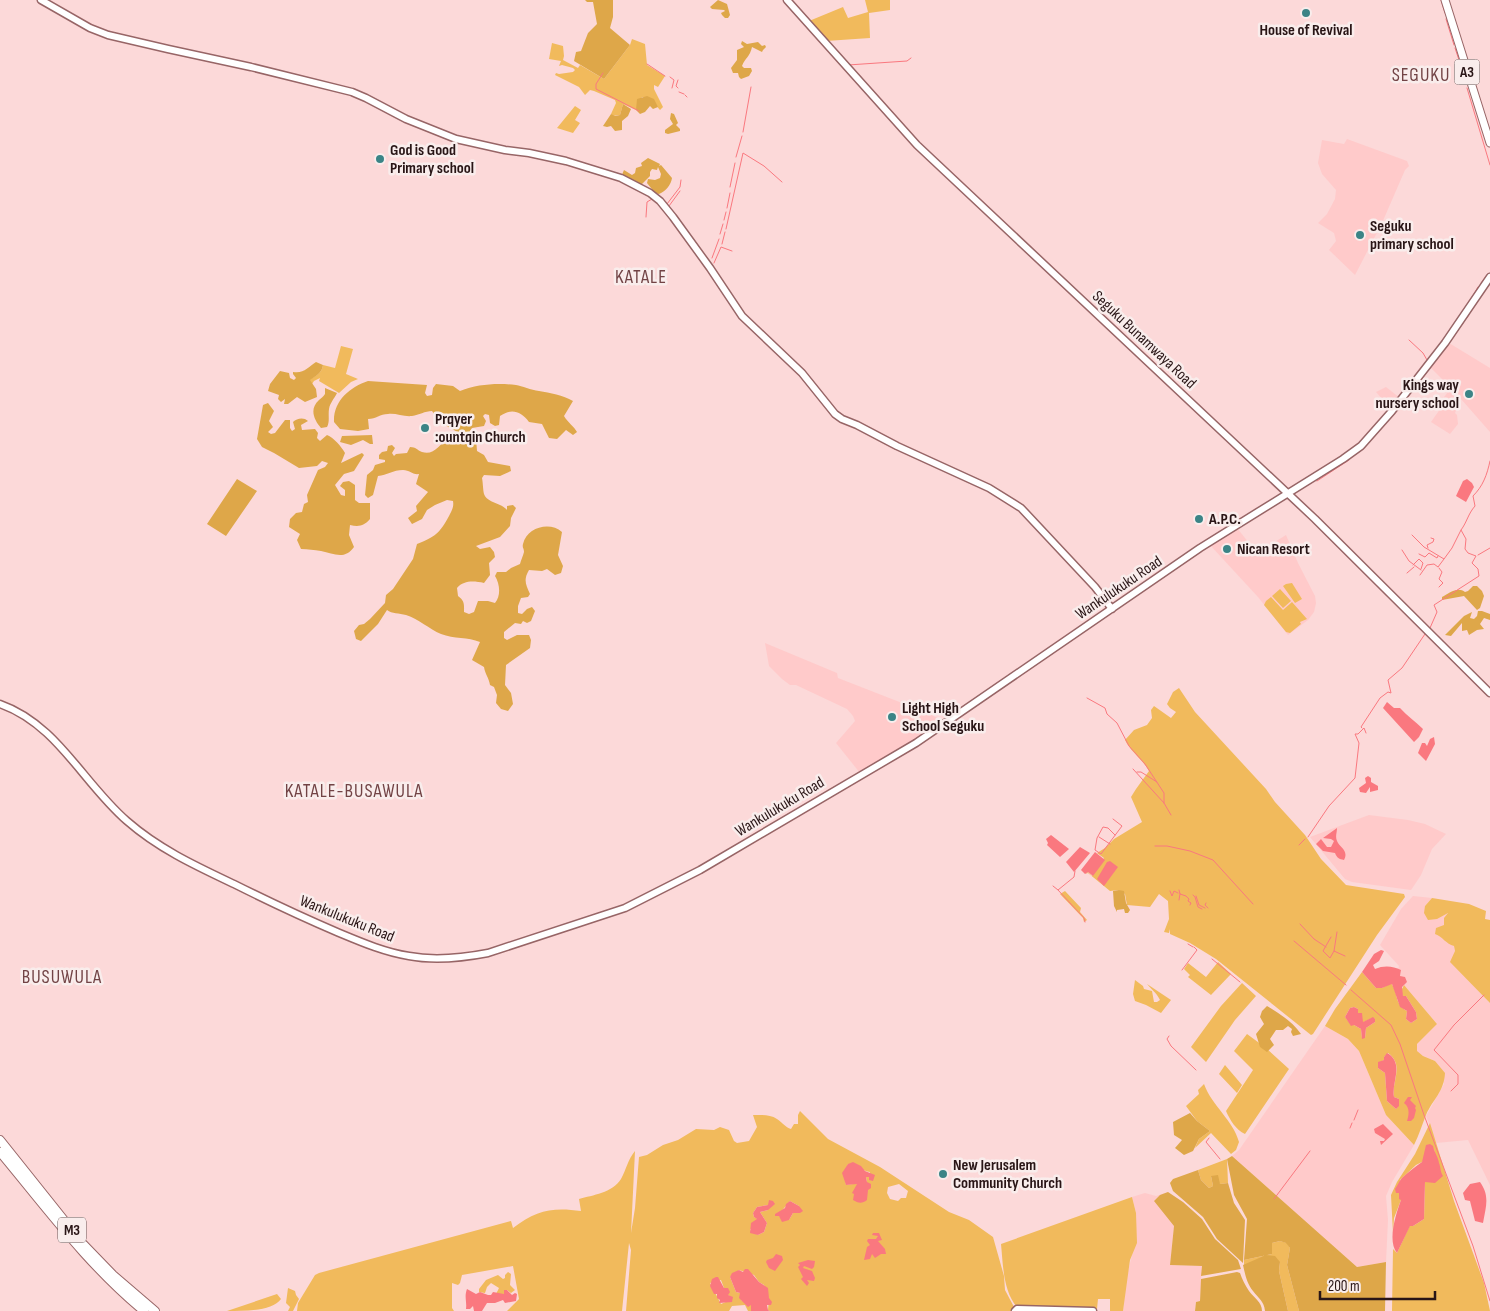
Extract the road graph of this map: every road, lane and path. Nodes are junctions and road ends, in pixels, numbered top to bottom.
1 (41, 0) edge
2 (788, 0) edge
3 (1445, 0) edge
4 (1490, 143) edge
5 (1490, 277) edge
6 (1288, 494) junction
7 (1112, 609) junction
8 (1490, 693) edge
9 (0, 704) edge
10 (0, 1140) edge
11 (0, 1152) edge
12 (144, 1311) edge
13 (155, 1311) edge
14 (1015, 1311) edge
15 (1094, 1311) edge

1 - 7 main road
2 - 6 main road, Seguku Bunamwaya Road
3 - 4 main road, A3
5 - 6 main road, Wankulukuku Road
6 - 7 main road, Wankulukuku Road
6 - 8 main road, Seguku Bunamwaya Road
7 - 9 main road, Wankulukuku Road
10 - 13 highway, M3
11 - 12 highway, M3
14 - 15 main road

